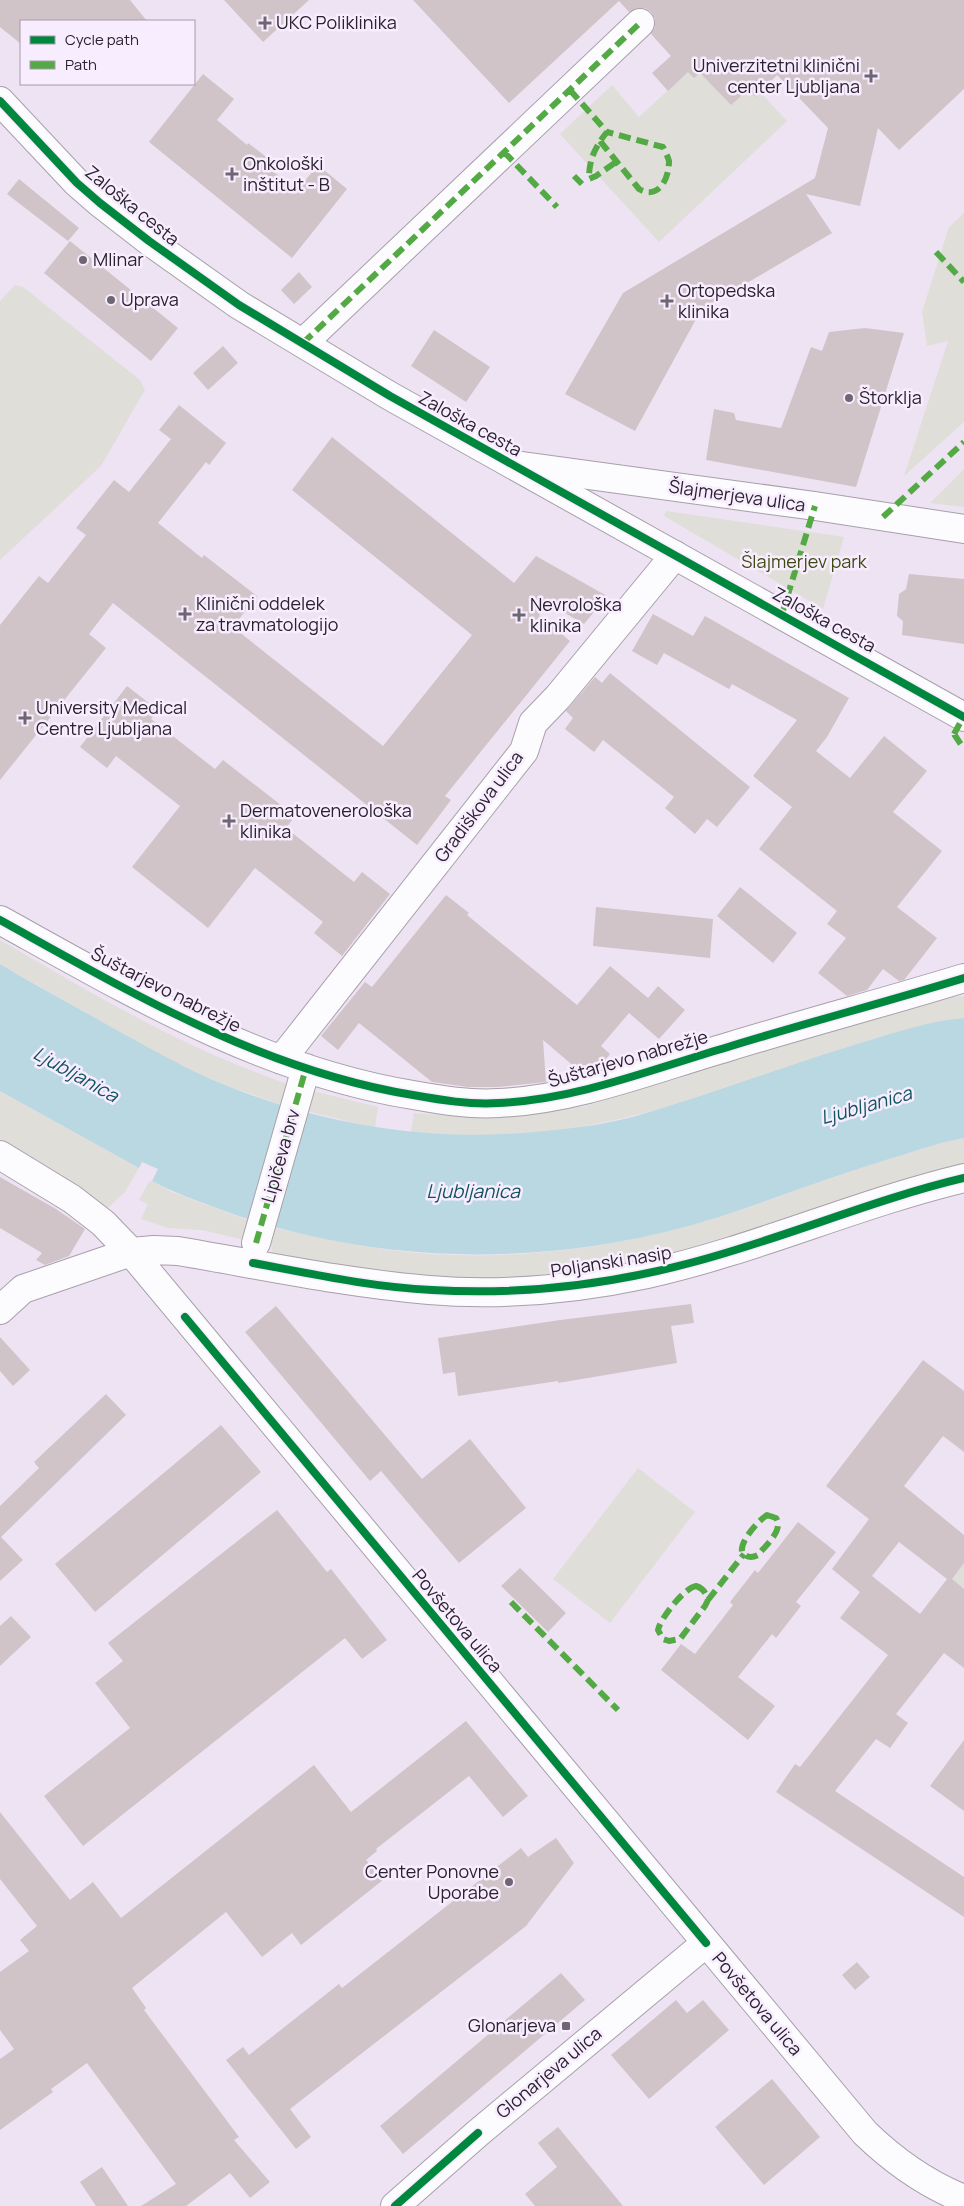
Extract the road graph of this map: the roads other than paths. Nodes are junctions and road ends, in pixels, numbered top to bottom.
1 (640, 23) dead end
2 (0, 101) edge
3 (303, 343) junction
4 (511, 464) junction
5 (964, 529) edge
6 (675, 555) junction
7 (964, 717) edge
8 (0, 920) edge
9 (964, 978) edge
10 (295, 1072) junction
11 (0, 1156) edge
12 (964, 1178) edge
13 (256, 1243) dead end
14 (131, 1252) junction
15 (0, 1310) edge
16 (706, 1943) junction
17 (964, 2199) edge
18 (395, 2206) edge

1 - 3 street
2 - 3 street, Zaloška cesta
3 - 4 street, Zaloška cesta
4 - 5 street, Šlajmerjeva ulica
4 - 6 street, Zaloška cesta
6 - 7 street, Zaloška cesta
6 - 10 street, Gradiškova ulica
8 - 10 street, Šuštarjevo nabrežje
9 - 10 street, Šuštarjevo nabrežje
10 - 13 street, Lipičeva brv
11 - 14 street
12 - 14 street, Poljanski nasip
14 - 15 street, Poljanski nasip
14 - 16 street, Povšetova ulica
16 - 17 street, Povšetova ulica
16 - 18 street, Glonarjeva ulica

